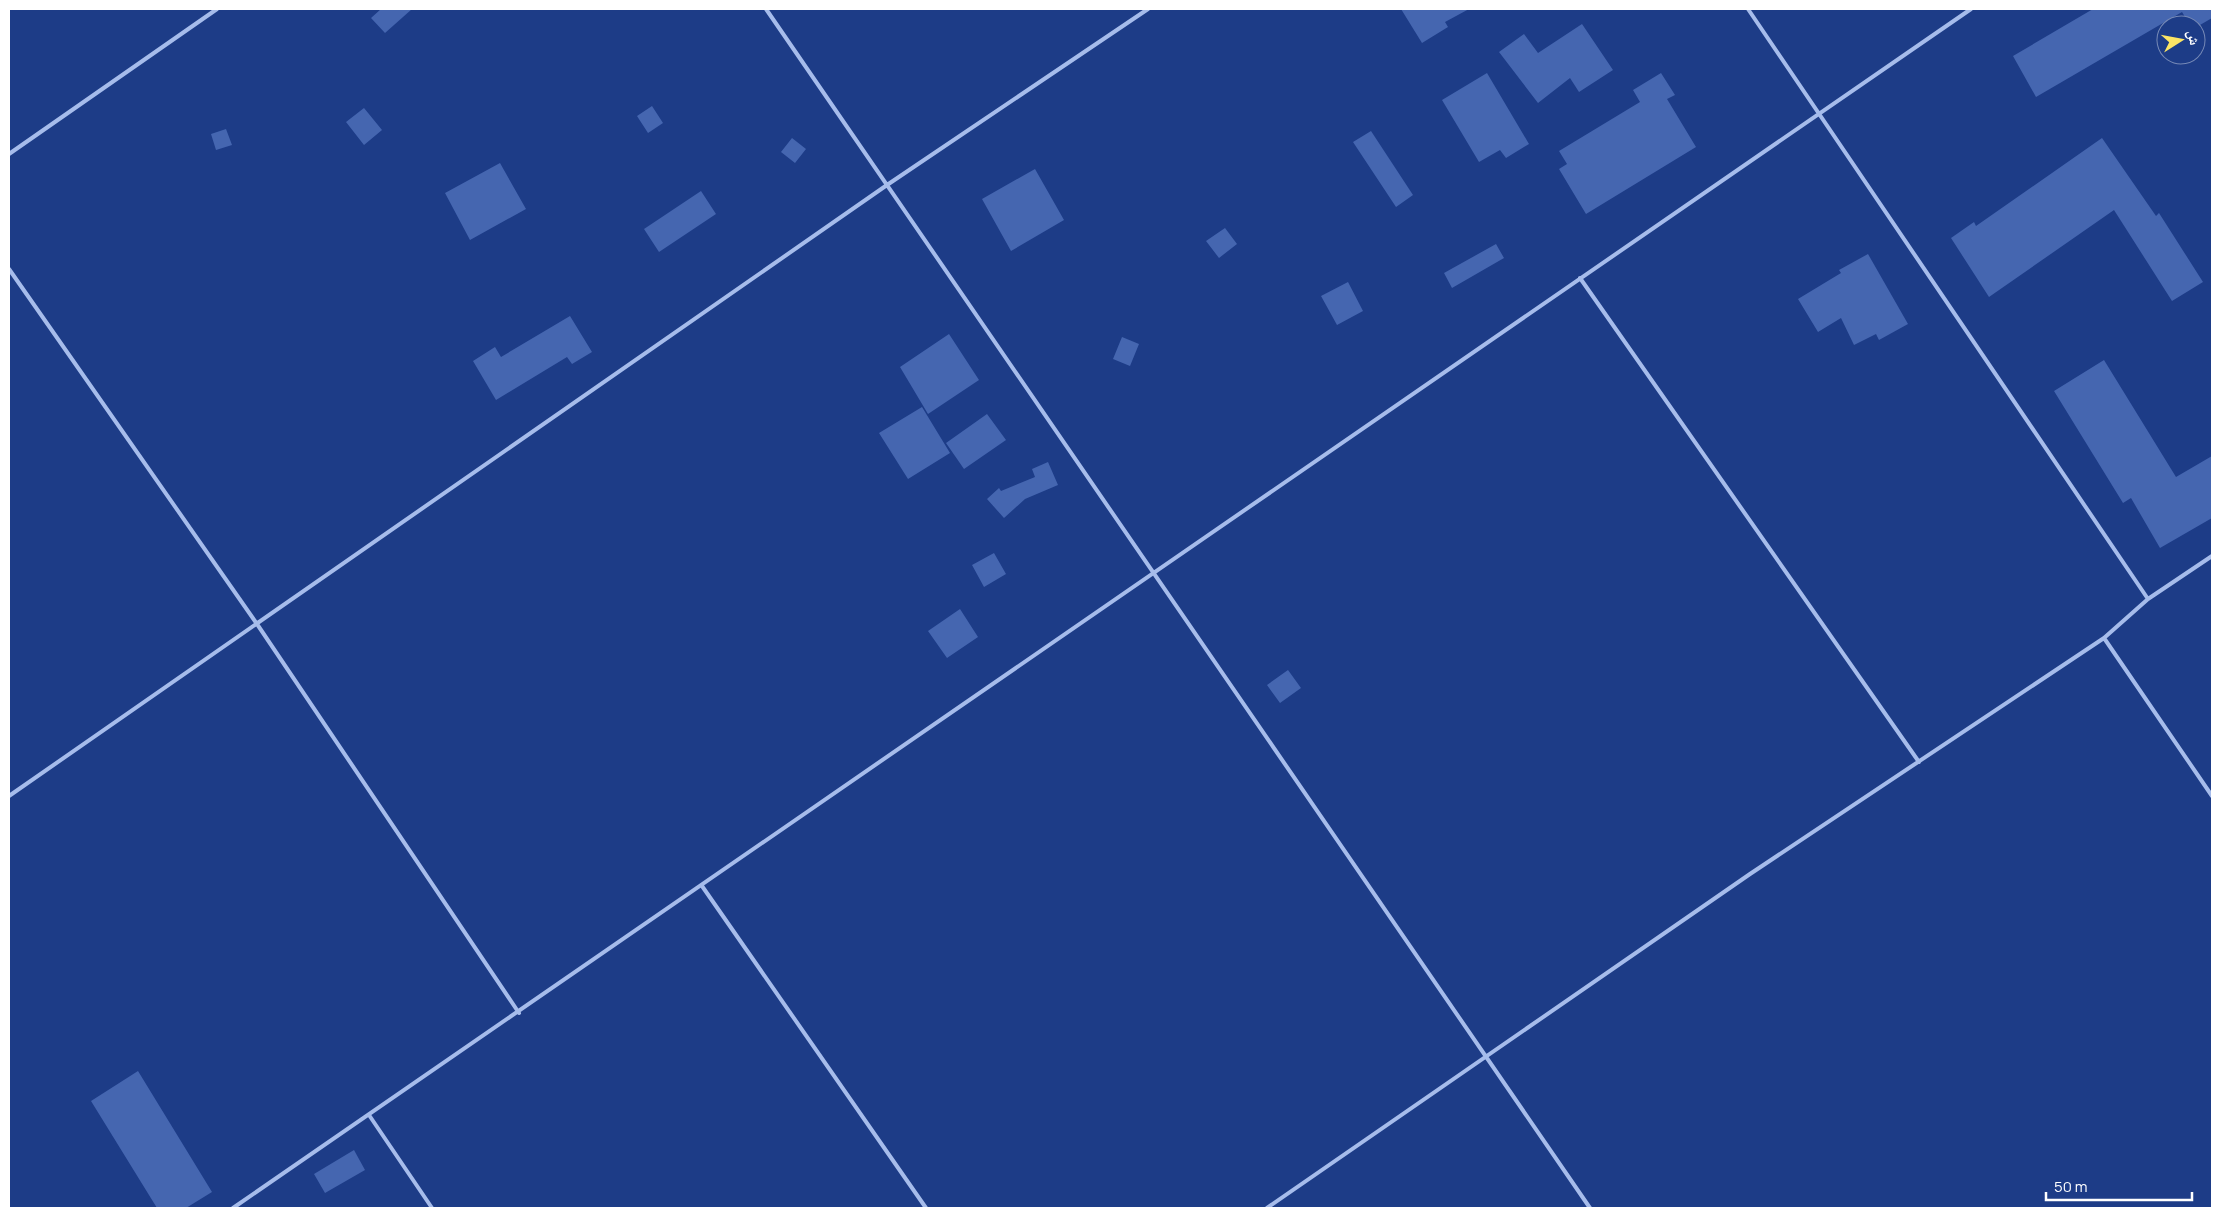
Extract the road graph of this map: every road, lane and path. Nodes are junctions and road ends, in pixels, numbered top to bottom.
1 (217, 9) edge
2 (766, 9) edge
3 (1148, 9) edge
4 (1748, 9) edge
5 (1971, 9) edge
6 (1819, 113) junction
7 (9, 154) edge
8 (887, 185) junction
9 (9, 269) edge
10 (1580, 278) junction
11 (2212, 556) edge
12 (1154, 572) junction
13 (2148, 599) junction
14 (257, 624) junction
15 (2104, 638) junction
16 (1919, 762) junction
17 (9, 796) edge
18 (2212, 796) edge
19 (702, 886) junction
20 (519, 1013) junction
21 (1486, 1057) junction
22 (369, 1115) junction
23 (233, 1208) edge
24 (432, 1208) edge
25 (926, 1208) edge
26 (1267, 1208) edge
27 (1590, 1208) edge

1 - 7 lane
2 - 8 lane
3 - 8 lane
4 - 6 lane
5 - 6 lane
6 - 10 lane
6 - 13 lane
8 - 12 lane
8 - 14 lane
9 - 14 lane
10 - 12 lane
10 - 16 lane
11 - 13 lane
12 - 19 lane
12 - 21 lane
13 - 15 lane
14 - 17 lane
14 - 20 lane
15 - 16 lane
15 - 18 lane
16 - 21 lane
19 - 20 lane
19 - 25 lane
20 - 22 lane
21 - 26 lane
21 - 27 lane
22 - 23 lane
22 - 24 lane

